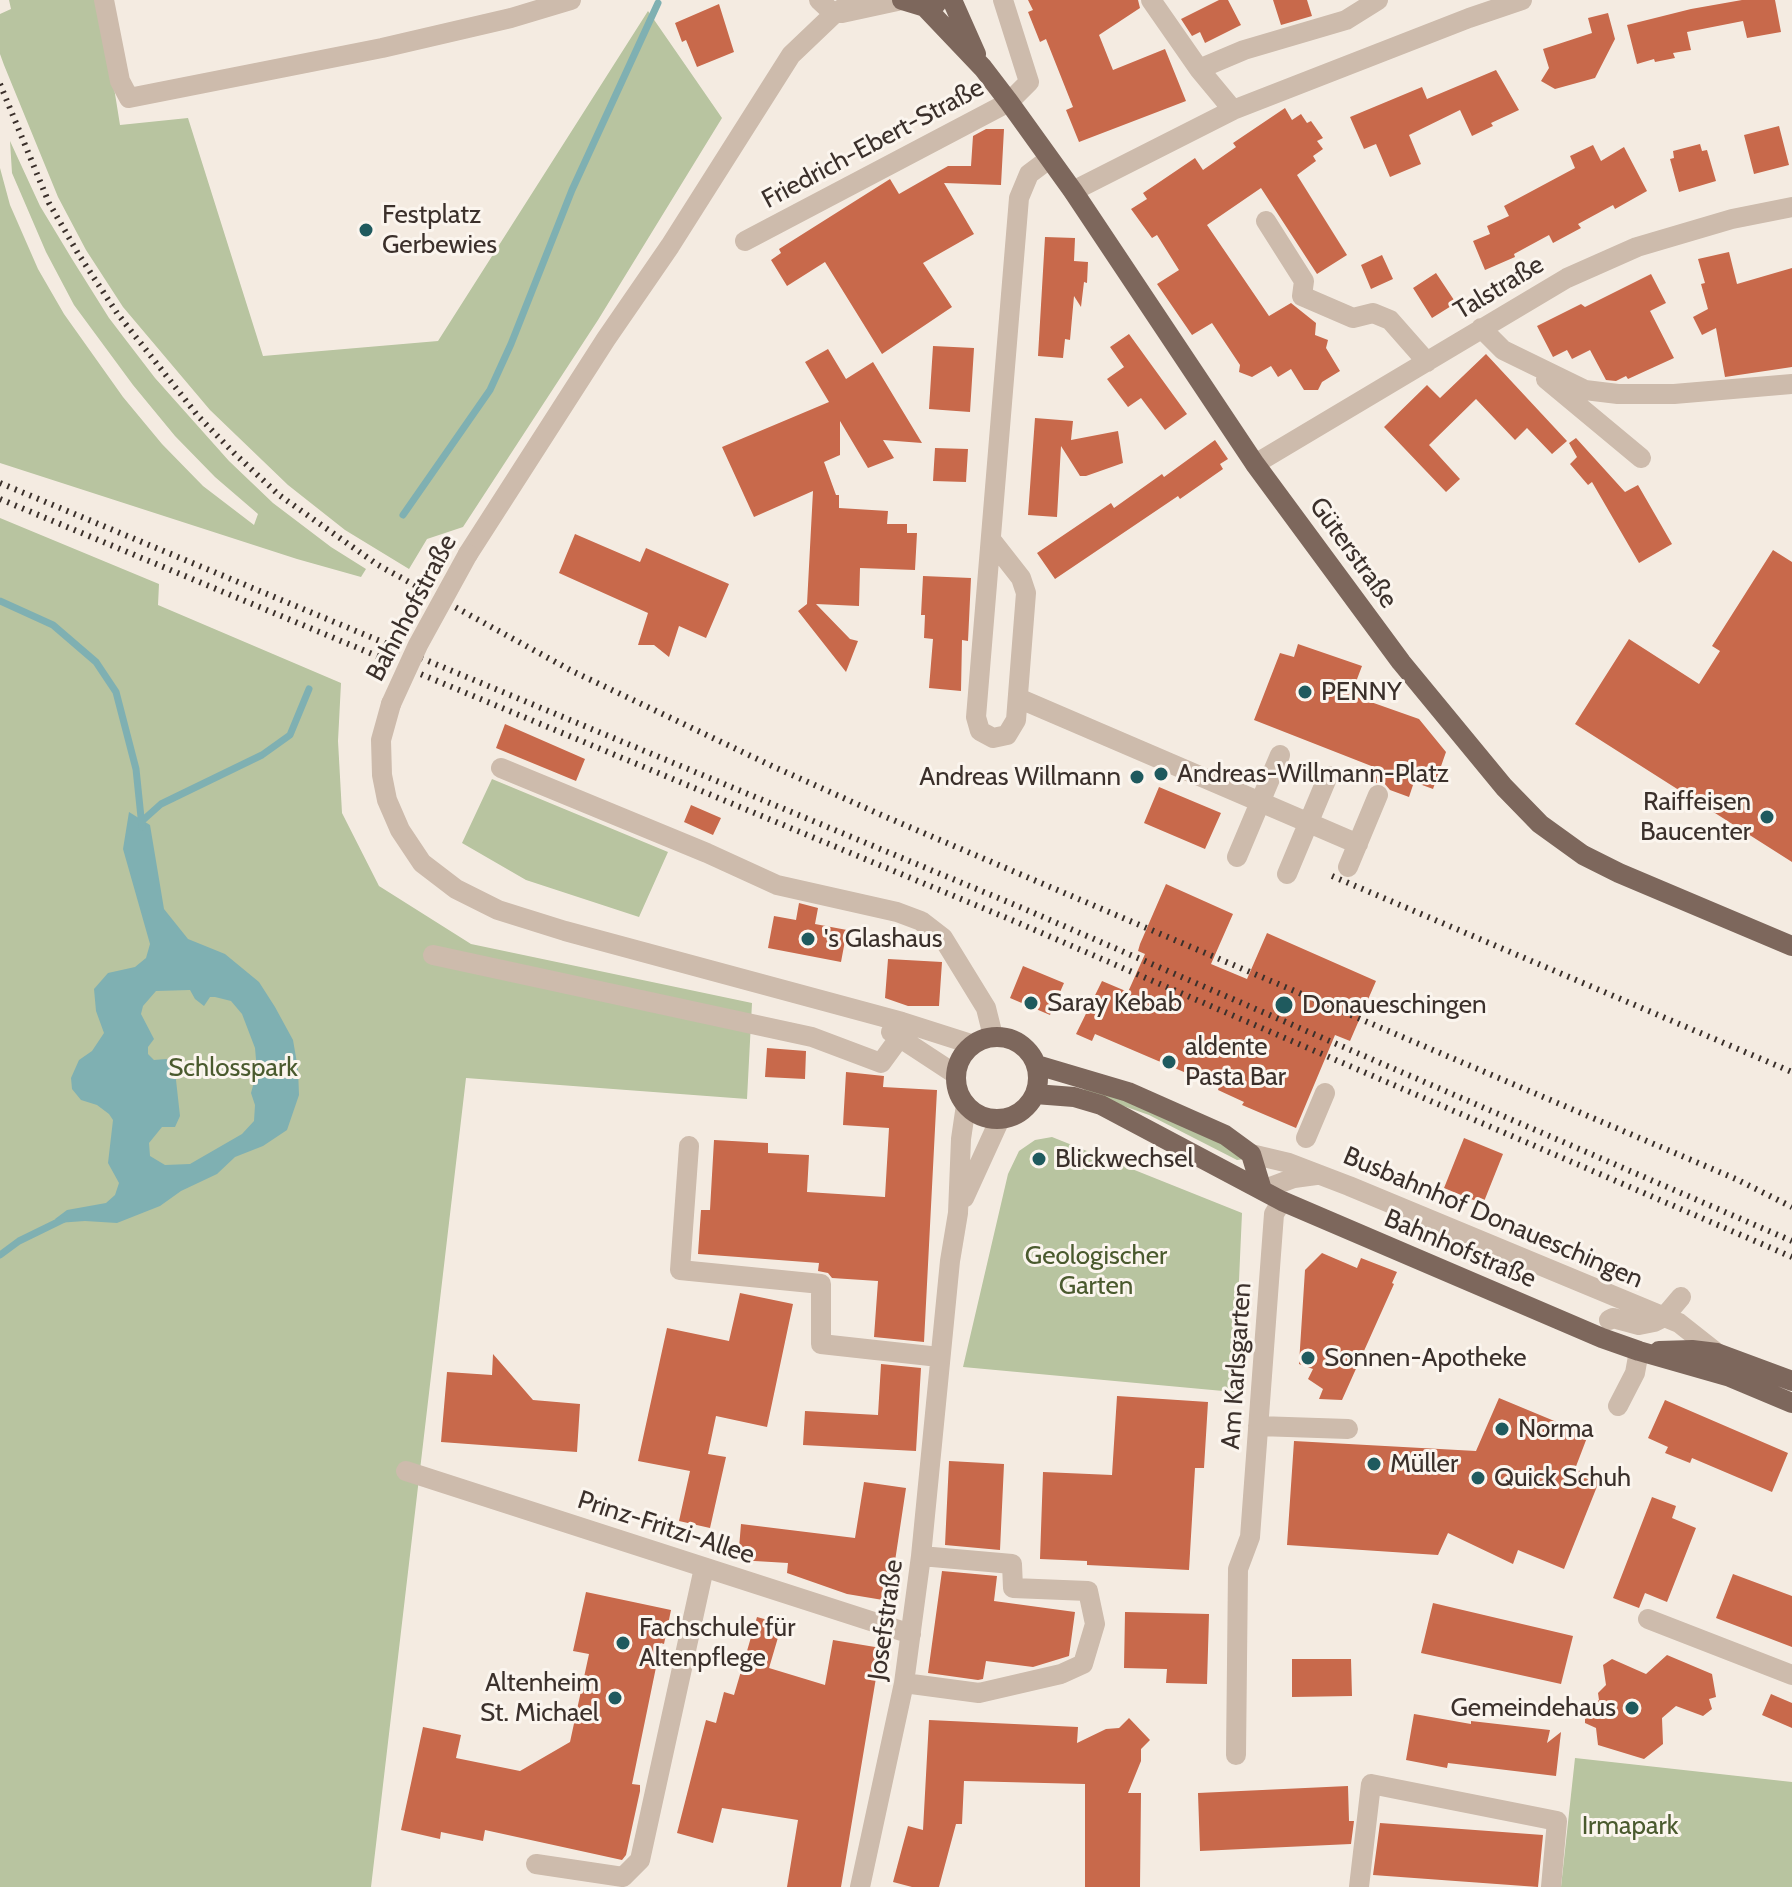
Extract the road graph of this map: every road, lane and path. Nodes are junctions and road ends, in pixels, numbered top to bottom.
1 (104, 0) edge
2 (571, 0) edge
3 (855, 0) edge
4 (902, 0) edge
5 (952, 0) edge
6 (1003, 0) edge
7 (1151, 0) edge
8 (1378, 0) edge
9 (1522, 0) edge
10 (934, 3) edge
11 (827, 7) edge
12 (983, 68) junction
13 (1199, 69) junction
14 (1009, 102) junction
15 (1233, 110) junction
16 (1049, 159) junction
17 (1073, 191) junction
18 (1792, 207) edge
19 (1266, 221) dead end
20 (745, 241) dead end
21 (1481, 328) junction
22 (1427, 362) junction
23 (1539, 369) junction
24 (1792, 384) edge
25 (1641, 458) dead end
26 (1255, 464) junction
27 (992, 541) junction
28 (1018, 698) junction
29 (1280, 755) dead end
30 (501, 768) dead end
31 (1328, 776) dead end
32 (1378, 795) dead end
33 (1260, 801) junction
34 (1309, 822) junction
35 (1358, 844) junction
36 (1237, 857) dead end
37 (1348, 867) dead end
38 (1287, 874) dead end
39 (1792, 946) edge
40 (433, 955) dead end
41 (857, 1011) junction
42 (993, 1036) junction
43 (900, 1037) junction
44 (971, 1044) junction
45 (1037, 1065) junction
46 (955, 1074) junction
47 (1325, 1093) dead end
48 (1035, 1094) junction
49 (966, 1105) junction
50 (1000, 1119) junction
51 (1306, 1138) dead end
52 (689, 1146) dead end
53 (1251, 1154) junction
54 (1326, 1174) junction
55 (1262, 1190) junction
56 (1282, 1201) junction
57 (958, 1213) junction
58 (1681, 1297) dead end
59 (1659, 1318) junction
60 (1609, 1320) dead end
61 (1639, 1351) junction
62 (1717, 1353) junction
63 (939, 1357) junction
64 (1682, 1358) junction
65 (1792, 1381) edge
66 (1792, 1403) edge
67 (1618, 1406) dead end
68 (1258, 1426) junction
69 (1348, 1429) dead end
70 (406, 1471) dead end
71 (921, 1556) junction
72 (704, 1568) junction
73 (1648, 1619) dead end
74 (911, 1634) junction
75 (1792, 1675) edge
76 (904, 1683) junction
77 (1236, 1755) dead end
78 (536, 1864) dead end
79 (860, 1887) edge
80 (1359, 1887) edge
81 (1551, 1887) edge

1 - 2 street
3 - 11 street, Bahnhofstraße
4 - 10 main road
4 - 11 street
5 - 12 main road, Güterstraße
6 - 14 street, Friedrich-Ebert-Straße
7 - 13 street
8 - 13 street
9 - 15 street
10 - 12 main road, Güterstraße
11 - 41 street, Bahnhofstraße, bridge
12 - 14 main road, Güterstraße
13 - 15 street
14 - 16 main road, Güterstraße
14 - 20 street, Friedrich-Ebert-Straße
15 - 17 street
16 - 17 main road, Güterstraße
16 - 27 street
17 - 26 main road, Güterstraße
18 - 21 street, Talstraße
19 - 22 street
21 - 22 street, Talstraße
21 - 23 street
22 - 26 street, Talstraße
23 - 24 street
23 - 25 street
26 - 39 main road, Güterstraße
27 - 28 street
27 - 28 street
28 - 33 street
29 - 33 street
30 - 42 street
31 - 34 street
32 - 35 street
33 - 34 street
33 - 36 street
34 - 35 street
34 - 38 street
35 - 37 street
40 - 43 street
41 - 43 street, Bahnhofstraße
41 - 44 street, Bahnhofstraße
42 - 44 main road
42 - 45 main road
43 - 46 street, Bahnhofstraße
44 - 46 main road
45 - 48 main road
45 - 53 main road
46 - 49 main road
47 - 51 street
48 - 50 main road
48 - 55 main road, Bahnhofstraße
49 - 50 main road
49 - 57 street, Josefstraße
50 - 57 street, Josefstraße
52 - 63 street
53 - 54 street
53 - 55 main road
54 - 55 street, Busbahnhof Donaueschingen
54 - 59 street, Busbahnhof Donaueschingen
55 - 56 main road, Bahnhofstraße
56 - 61 main road, Bahnhofstraße
56 - 68 street, Am Karlsgarten
57 - 63 street, Josefstraße
58 - 59 street
59 - 60 street
59 - 62 street, Busbahnhof Donaueschingen
59 - 64 street
61 - 64 main road, Bahnhofstraße
61 - 67 street
62 - 64 main road, Bahnhofstraße
62 - 65 main road, Bahnhofstraße
63 - 71 street, Josefstraße
64 - 66 main road, Bahnhofstraße
68 - 69 street
68 - 77 street, Am Karlsgarten
70 - 72 street, Prinz-Fritzi-Allee
71 - 74 street, Josefstraße
71 - 76 street
72 - 74 street, Prinz-Fritzi-Allee
72 - 78 street
73 - 75 street
74 - 76 street, Josefstraße
76 - 79 street, Josefstraße
80 - 81 street

